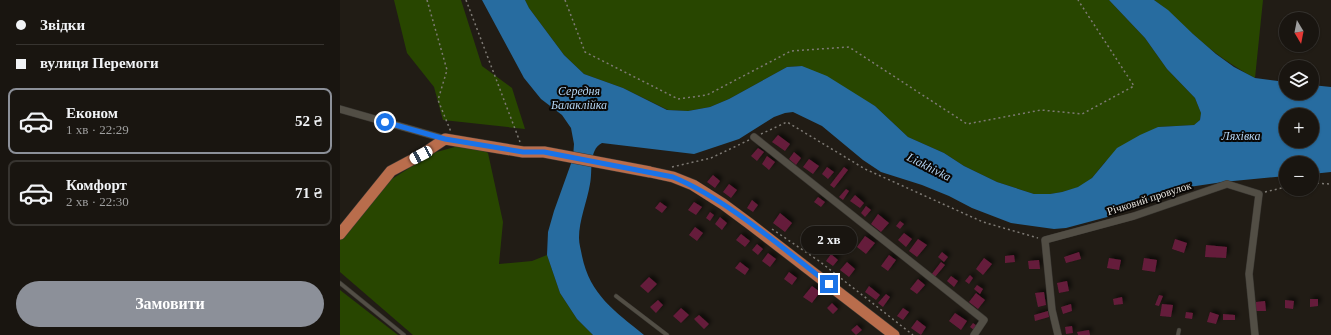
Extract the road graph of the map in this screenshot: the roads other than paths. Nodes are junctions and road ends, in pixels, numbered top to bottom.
1 (340, 109) edge
2 (754, 138) road end
3 (450, 140) junction
4 (340, 234) edge
5 (340, 283) edge
6 (616, 296) dead end
7 (1179, 330) dead end
8 (404, 335) edge
9 (667, 335) edge
10 (894, 335) edge
11 (974, 335) edge
12 (1058, 335) edge
13 (1178, 335) edge
14 (1255, 335) edge

1 - 3 street
2 - 11 street
3 - 4 main road
3 - 10 main road
5 - 8 lane
6 - 9 lane
7 - 13 lane
12 - 14 street, Річковий провулок

